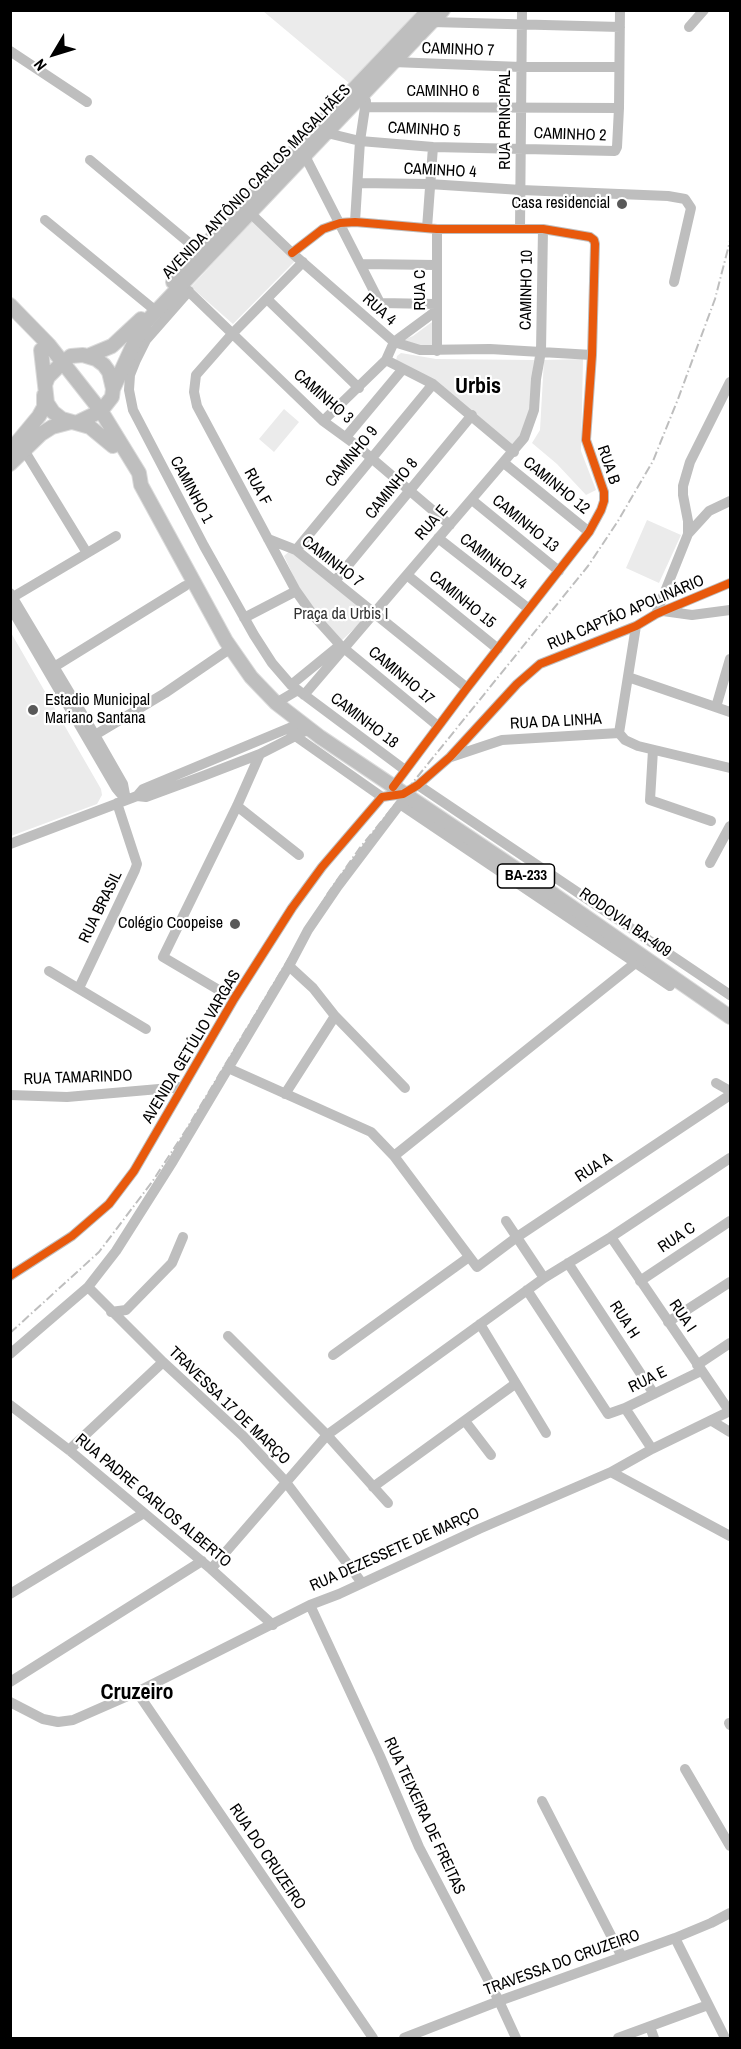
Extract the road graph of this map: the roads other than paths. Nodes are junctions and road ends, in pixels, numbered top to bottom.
1 (522, 10) edge
2 (620, 10) edge
3 (705, 10) edge
4 (434, 14) edge
5 (521, 25) junction
6 (620, 27) junction
7 (689, 27) dead end
8 (10, 51) edge
9 (393, 62) junction
10 (521, 67) junction
11 (619, 68) junction
12 (366, 92) junction
13 (87, 102) dead end
14 (366, 107) junction
15 (521, 107) junction
16 (619, 108) junction
17 (327, 133) junction
18 (360, 141) junction
19 (433, 147) junction
20 (521, 149) junction
21 (305, 156) junction
22 (90, 160) dead end
23 (358, 183) junction
24 (429, 184) junction
25 (521, 190) junction
26 (247, 210) junction
27 (45, 220) dead end
28 (355, 222) junction
29 (340, 223) junction
30 (432, 229) junction
31 (520, 229) junction
32 (543, 230) junction
33 (200, 252) junction
34 (292, 253) junction
35 (303, 262) junction
36 (361, 264) junction
37 (436, 265) junction
38 (674, 282) dead end
39 (186, 288) junction
40 (267, 300) junction
41 (10, 305) edge
42 (151, 307) junction
43 (436, 308) junction
44 (10, 317) edge
45 (232, 334) junction
46 (394, 342) junction
47 (45, 348) junction
48 (437, 351) junction
49 (541, 351) junction
50 (85, 355) junction
51 (592, 355) junction
52 (386, 360) junction
53 (59, 364) junction
54 (402, 370) junction
55 (730, 382) edge
56 (433, 384) junction
57 (358, 388) junction
58 (45, 389) junction
59 (113, 393) junction
60 (98, 414) junction
61 (472, 415) junction
62 (323, 421) junction
63 (74, 423) junction
64 (346, 437) junction
65 (117, 443) junction
66 (17, 450) edge
67 (514, 452) junction
68 (370, 458) junction
69 (504, 463) junction
70 (10, 464) edge
71 (410, 491) junction
72 (472, 500) junction
73 (730, 501) edge
74 (450, 525) junction
75 (589, 532) junction
76 (688, 534) junction
77 (116, 536) dead end
78 (438, 538) junction
79 (268, 539) junction
80 (296, 550) junction
81 (87, 553) junction
82 (560, 571) junction
83 (407, 575) junction
84 (335, 581) junction
85 (730, 583) edge
86 (185, 586) dead end
87 (296, 591) junction
88 (11, 599) edge
89 (529, 609) junction
90 (730, 610) edge
91 (660, 613) junction
92 (375, 615) junction
93 (244, 618) junction
94 (636, 626) junction
95 (342, 647) junction
96 (498, 649) junction
97 (225, 652) dead end
98 (730, 659) edge
99 (54, 667) junction
100 (628, 677) junction
101 (467, 688) junction
102 (298, 690) junction
103 (276, 703) junction
104 (716, 707) junction
105 (730, 712) edge
106 (438, 726) junction
107 (302, 731) junction
108 (620, 733) junction
109 (96, 735) junction
110 (653, 750) junction
111 (260, 754) junction
112 (450, 757) junction
113 (730, 768) edge
114 (405, 770) junction
115 (201, 772) junction
116 (418, 785) junction
117 (401, 796) junction
118 (382, 797) junction
119 (127, 800) junction
120 (237, 806) junction
121 (711, 821) dead end
122 (730, 826) edge
123 (10, 844) edge
124 (299, 855) dead end
125 (710, 863) dead end
126 (640, 959) junction
127 (289, 966) junction
128 (49, 972) dead end
129 (670, 986) dead end
130 (79, 988) junction
131 (730, 995) edge
132 (234, 999) junction
133 (335, 1016) junction
134 (730, 1017) edge
135 (146, 1029) dead end
136 (228, 1068) junction
137 (716, 1083) dead end
138 (182, 1087) junction
139 (405, 1088) dead end
140 (730, 1091) edge
141 (285, 1094) junction
142 (10, 1095) edge
143 (730, 1095) edge
144 (394, 1156) junction
145 (730, 1158) edge
146 (506, 1221) dead end
147 (730, 1221) edge
148 (183, 1237) dead end
149 (517, 1237) junction
150 (611, 1237) junction
151 (472, 1262) junction
152 (568, 1263) junction
153 (10, 1276) edge
154 (544, 1278) junction
155 (640, 1281) junction
156 (730, 1282) edge
157 (88, 1287) junction
158 (527, 1290) junction
159 (111, 1312) junction
160 (668, 1322) junction
161 (480, 1324) junction
162 (228, 1336) dead end
163 (730, 1343) edge
164 (10, 1354) edge
165 (333, 1355) dead end
166 (163, 1362) junction
167 (699, 1368) junction
168 (515, 1384) junction
169 (654, 1394) junction
170 (10, 1405) edge
171 (729, 1407) edge
172 (626, 1408) junction
173 (465, 1421) junction
174 (712, 1421) junction
175 (730, 1432) edge
176 (546, 1433) dead end
177 (327, 1435) junction
178 (652, 1449) junction
179 (69, 1450) junction
180 (491, 1455) dead end
181 (611, 1472) junction
182 (285, 1481) junction
183 (373, 1487) junction
184 (388, 1503) dead end
185 (144, 1513) junction
186 (730, 1536) edge
187 (202, 1561) junction
188 (211, 1569) junction
189 (362, 1582) junction
190 (10, 1594) edge
191 (310, 1605) junction
192 (273, 1625) junction
193 (10, 1682) edge
194 (137, 1692) junction
195 (10, 1702) edge
196 (685, 1769) dead end
197 (542, 1801) dead end
198 (730, 1846) edge
199 (730, 1913) edge
200 (675, 1938) junction
201 (622, 1956) junction
202 (499, 2001) junction
203 (708, 2006) junction
204 (650, 2027) junction
205 (373, 2038) edge
206 (404, 2038) edge
207 (516, 2038) edge
208 (618, 2038) edge
209 (654, 2038) edge
210 (725, 2038) edge

1 - 5 street, RUA PRINCIPAL
2 - 6 street
3 - 7 street
4 - 5 street
4 - 9 main road, AVENIDA ANTÔNIO CARLOS MAGALHÃES
4 - 26 main road, AVENIDA ANTÔNIO CARLOS MAGALHÃES
5 - 6 street
5 - 10 street, RUA PRINCIPAL
6 - 11 street
8 - 13 street
9 - 10 street, CAMINHO 7
9 - 12 main road, AVENIDA ANTÔNIO CARLOS MAGALHÃES
10 - 11 street
10 - 15 street, RUA PRINCIPAL
11 - 16 street
12 - 14 street
12 - 17 main road, AVENIDA ANTÔNIO CARLOS MAGALHÃES
14 - 15 street, CAMINHO 6
14 - 18 street
15 - 16 street
15 - 20 street, RUA PRINCIPAL
16 - 20 street, CAMINHO 2
17 - 18 street, CAMINHO 5
17 - 21 main road, AVENIDA ANTÔNIO CARLOS MAGALHÃES
18 - 19 street, CAMINHO 5
18 - 23 street
19 - 20 street, CAMINHO 5
19 - 24 street, RUA C
20 - 25 street, RUA PRINCIPAL
21 - 26 main road, AVENIDA ANTÔNIO CARLOS MAGALHÃES
21 - 29 street
22 - 33 street
23 - 24 street, CAMINHO 4
23 - 28 street
24 - 25 street, CAMINHO 4
24 - 30 street, RUA C
25 - 31 street, RUA PRINCIPAL
25 - 38 street
26 - 33 main road, AVENIDA ANTÔNIO CARLOS MAGALHÃES
26 - 34 street, RUA 4
26 - 39 main road, AVENIDA ANTÔNIO CARLOS MAGALHÃES
27 - 42 street
28 - 29 street
28 - 30 street
29 - 34 street
29 - 36 street
30 - 31 street, RUA B
30 - 37 street, RUA C
31 - 32 street, RUA B
32 - 49 street, CAMINHO 10
32 - 51 street, RUA B
33 - 42 main road, AVENIDA ANTÔNIO CARLOS MAGALHÃES
34 - 35 street, RUA 4
35 - 40 street, RUA F
35 - 46 street, RUA 4
36 - 37 street
36 - 43 street
37 - 43 street, RUA C
39 - 45 street, CAMINHO 3
39 - 59 main road, AVENIDA ANTÔNIO CARLOS MAGALHÃES
39 - 93 street, CAMINHO 1
40 - 45 street, RUA F
40 - 57 street
41 - 47 main road, BA-233
42 - 50 main road, AVENIDA ANTÔNIO CARLOS MAGALHÃES
43 - 46 street
43 - 48 street, RUA C
44 - 47 main road
45 - 62 street, CAMINHO 3
45 - 79 street, RUA F
46 - 48 street, RUA 4
46 - 52 street
47 - 50 main road
47 - 53 main road, BA-233
47 - 58 main road
48 - 49 street, RUA 4
49 - 51 street, RUA 4
49 - 67 street, RUA E
50 - 53 main road, AVENIDA ANTÔNIO CARLOS MAGALHÃES
50 - 59 main road
51 - 75 street, RUA B
52 - 54 street
52 - 57 street
53 - 58 main road
53 - 60 main road, BA-233
54 - 56 street
54 - 64 street
55 - 76 street
56 - 61 street
56 - 68 street, CAMINHO 9
57 - 62 street
58 - 63 main road
58 - 66 main road
59 - 60 main road, AVENIDA ANTÔNIO CARLOS MAGALHÃES
59 - 65 main road
60 - 63 main road
60 - 65 main road, BA-233
61 - 67 street
61 - 71 street, CAMINHO 8
62 - 64 street, CAMINHO 3
63 - 65 main road
63 - 66 main road
64 - 68 street, CAMINHO 3
65 - 103 main road, BA-233
66 - 70 main road
66 - 81 street
67 - 69 street, RUA E
68 - 71 street, CAMINHO 3
68 - 80 street, CAMINHO 9
69 - 72 street, RUA E
69 - 75 street, CAMINHO 12
71 - 74 street, CAMINHO 3
71 - 84 street, CAMINHO 8
72 - 74 street, RUA E
72 - 82 street, CAMINHO 13
73 - 76 street
74 - 78 street, RUA E
75 - 82 street, RUA B
76 - 91 street
77 - 81 street
78 - 83 street, RUA E
78 - 89 street, CAMINHO 14
79 - 80 street, CAMINHO 7
79 - 87 street, RUA F
80 - 84 street, CAMINHO 7
81 - 88 street
82 - 89 street, RUA B
83 - 92 street, RUA E
83 - 96 street, CAMINHO 15
84 - 92 street, CAMINHO 7
85 - 91 street, RUA CAPTÃO APOLINÁRIO
86 - 99 street
87 - 93 street
87 - 95 street, RUA F
88 - 99 street, RUA BRASIL
88 - 119 street
89 - 96 street, RUA B
90 - 91 street
91 - 94 street, RUA CAPTÃO APOLINÁRIO
92 - 95 street, RUA E
92 - 101 street, CAMINHO 7
93 - 102 street, CAMINHO 1
94 - 100 street
94 - 112 street, RUA CAPTÃO APOLINÁRIO
95 - 102 street, RUA E
95 - 102 street
95 - 106 street, CAMINHO 17
96 - 101 street, RUA B
97 - 109 street
98 - 104 street
99 - 109 street, RUA BRASIL
100 - 104 street
100 - 108 street
101 - 106 street, RUA B
102 - 103 street, RUA E
102 - 114 street, CAMINHO 18
103 - 107 main road, BA-233
104 - 105 street
106 - 114 street, RUA B
107 - 111 street
107 - 115 street
107 - 117 main road, RODOVIA BA-409 / BA-233
107 - 118 street
108 - 110 street, RUA DA LINHA
108 - 112 street, RUA DA LINHA
109 - 119 street, RUA BRASIL
110 - 113 street, RUA DA LINHA
110 - 121 street
111 - 115 street
111 - 120 street
112 - 116 street, RUA CAPTÃO APOLINÁRIO
114 - 117 street, RUA B
115 - 119 street
116 - 117 street, RUA CAPTÃO APOLINÁRIO
116 - 131 street
117 - 118 street
117 - 126 main road, RODOVIA BA-409 / BA-233
117 - 127 street
118 - 132 street, AVENIDA GETÚLIO VARGAS
119 - 123 street
119 - 130 street, RUA BRASIL
120 - 124 street
120 - 132 street
122 - 125 street
126 - 129 street
126 - 134 main road, RODOVIA BA-409 / BA-233
126 - 144 street
127 - 133 street
127 - 136 street
128 - 130 street
130 - 135 street
132 - 138 street, AVENIDA GETÚLIO VARGAS
133 - 139 street
133 - 141 street
136 - 141 street
136 - 157 street
137 - 140 street
138 - 142 street, RUA TAMARINDO
138 - 153 street, AVENIDA GETÚLIO VARGAS
141 - 144 street
143 - 149 street, RUA A
144 - 151 street
145 - 150 street
146 - 149 street
147 - 155 street, RUA C
148 - 159 street
149 - 151 street, RUA A
149 - 154 street
150 - 152 street
150 - 155 street, RUA I
151 - 165 street, RUA A
152 - 154 street
152 - 169 street, RUA H
154 - 158 street
155 - 160 street, RUA I
156 - 160 street
157 - 159 street, TRAVESSA 17 DE MARÇO
157 - 164 street
158 - 161 street
158 - 172 street, RUA E
159 - 166 street, TRAVESSA 17 DE MARÇO
160 - 167 street, RUA I
161 - 168 street
161 - 177 street
162 - 177 street
163 - 167 street, RUA E
166 - 179 street
166 - 182 street, TRAVESSA 17 DE MARÇO
167 - 169 street, RUA E
167 - 171 street, RUA I
168 - 173 street
168 - 176 street
169 - 172 street, RUA E
170 - 179 street, RUA PADRE CARLOS ALBERTO
171 - 174 street, RUA DEZESSETE DE MARÇO
172 - 178 street
173 - 180 street
173 - 183 street
174 - 175 street
174 - 178 street, RUA DEZESSETE DE MARÇO
177 - 182 street
177 - 183 street
178 - 181 street, RUA DEZESSETE DE MARÇO
179 - 185 street, RUA PADRE CARLOS ALBERTO
181 - 186 street
181 - 189 street, RUA DEZESSETE DE MARÇO
182 - 188 street
182 - 189 street, TRAVESSA 17 DE MARÇO
183 - 184 street
185 - 187 street, RUA PADRE CARLOS ALBERTO
185 - 190 street
187 - 188 street, RUA PADRE CARLOS ALBERTO
187 - 193 street
188 - 192 street, RUA PADRE CARLOS ALBERTO
189 - 191 street, RUA DEZESSETE DE MARÇO
191 - 192 street, RUA DEZESSETE DE MARÇO
191 - 202 street, RUA TEIXEIRA DE FREITAS
192 - 194 street, RUA DEZESSETE DE MARÇO
194 - 195 street, RUA DEZESSETE DE MARÇO
194 - 205 street, RUA DO CRUZEIRO
196 - 198 street
197 - 201 street
199 - 200 street, TRAVESSA DO CRUZEIRO
200 - 201 street, TRAVESSA DO CRUZEIRO
200 - 203 street
201 - 202 street, TRAVESSA DO CRUZEIRO
202 - 206 street, TRAVESSA DO CRUZEIRO
202 - 207 street, RUA TEIXEIRA DE FREITAS
203 - 204 street
203 - 210 street
204 - 208 street
204 - 209 street

